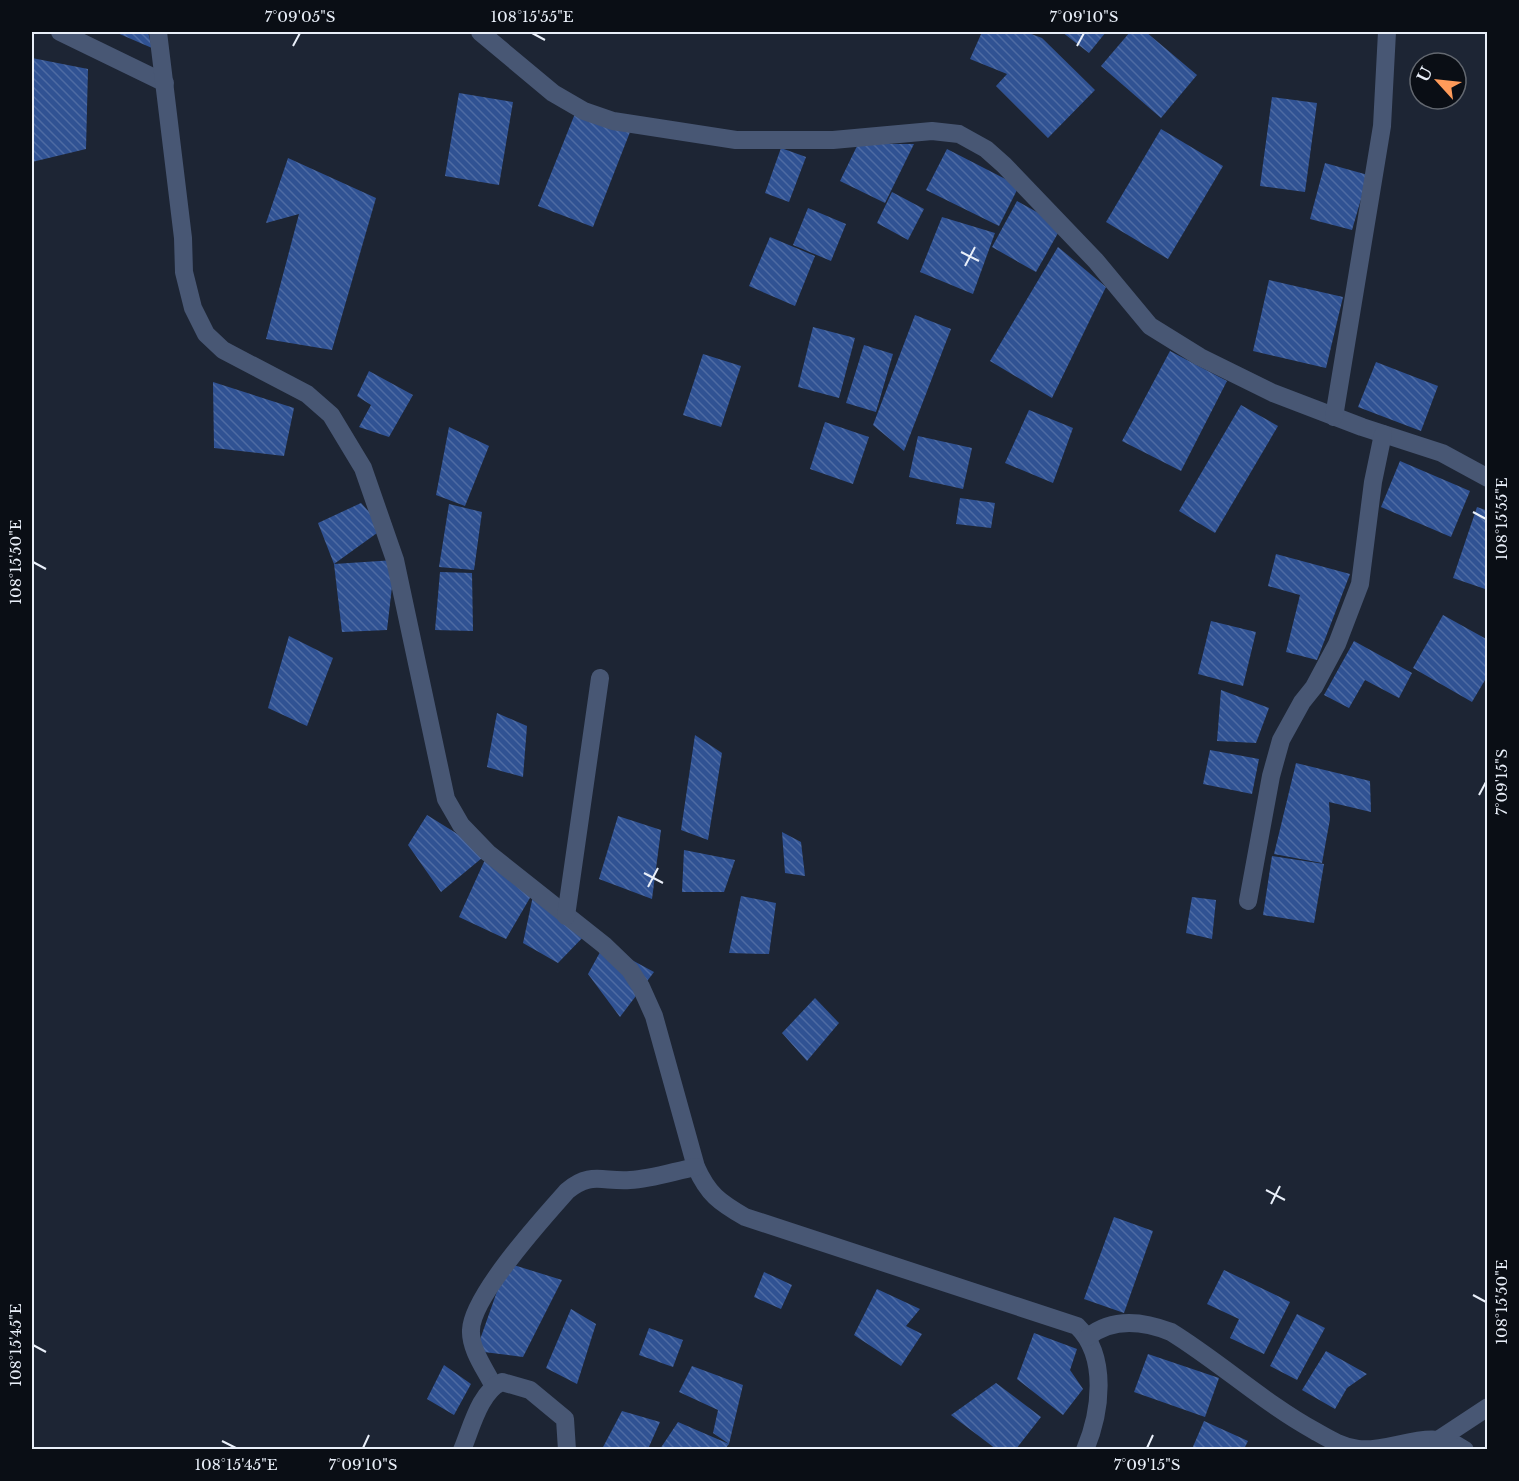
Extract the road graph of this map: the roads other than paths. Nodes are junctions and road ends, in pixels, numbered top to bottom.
1 (60, 32) edge
2 (158, 32) edge
3 (480, 32) edge
4 (1388, 32) edge
5 (165, 83) junction
6 (1334, 417) junction
7 (1383, 434) junction
8 (1488, 478) edge
9 (600, 678) dead end
10 (1248, 901) dead end
11 (566, 916) junction
12 (696, 1167) junction
13 (1088, 1337) junction
14 (493, 1385) junction
15 (1488, 1407) edge
16 (1438, 1440) junction
17 (462, 1449) edge
18 (567, 1449) edge
19 (1085, 1449) edge
20 (1357, 1449) edge
21 (1465, 1449) edge

1 - 5 street
2 - 5 street
3 - 6 street
4 - 6 street
5 - 11 street
6 - 7 street
7 - 8 street
7 - 10 street
9 - 11 street
11 - 12 street
12 - 13 street
12 - 14 street
13 - 19 street
13 - 20 street
14 - 17 street
14 - 18 street
15 - 16 street
16 - 20 street
16 - 21 street

